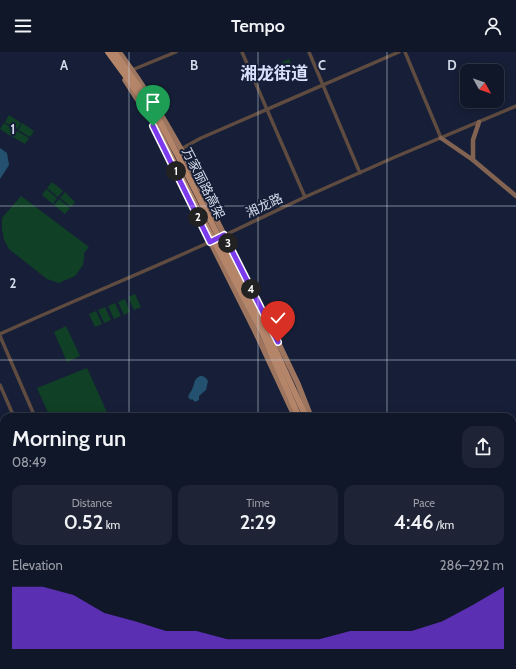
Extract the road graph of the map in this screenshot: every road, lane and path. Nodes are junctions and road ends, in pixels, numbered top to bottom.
1 (104, 52) edge
2 (108, 52) edge
3 (114, 52) edge
4 (119, 52) edge
5 (176, 52) edge
6 (242, 52) edge
7 (309, 52) edge
8 (399, 52) edge
9 (405, 52) edge
10 (132, 70) junction
11 (323, 85) junction
12 (516, 106) edge
13 (267, 109) junction
14 (479, 122) junction
15 (441, 138) junction
16 (181, 149) junction
17 (472, 160) junction
18 (360, 173) junction
19 (516, 196) edge
20 (306, 197) junction
21 (224, 235) junction
22 (210, 242) junction
23 (0, 335) edge
24 (0, 385) edge
25 (2, 394) edge
26 (12, 413) edge
27 (33, 413) edge
28 (295, 413) edge
29 (295, 413) edge
30 (304, 413) edge
31 (310, 413) edge

1 - 22 main road
2 - 29 highway, 万家丽路高架, bridge
3 - 30 highway, 万家丽路高架, bridge
4 - 10 main road
5 - 10 street
6 - 13 street
7 - 11 street
8 - 11 street
9 - 15 street
10 - 16 main road
11 - 13 street
11 - 18 street
12 - 14 street, 湘龙路
13 - 16 street
13 - 20 street
14 - 15 street, 湘龙路
14 - 17 street
15 - 17 street
15 - 18 street, 湘龙路
16 - 21 main road
17 - 19 street
18 - 20 street, 湘龙路
20 - 21 street, 湘龙路
21 - 22 street, 湘龙路
21 - 31 main road
22 - 23 street, 湘龙路
22 - 28 main road
23 - 27 street
24 - 25 street
25 - 26 street

